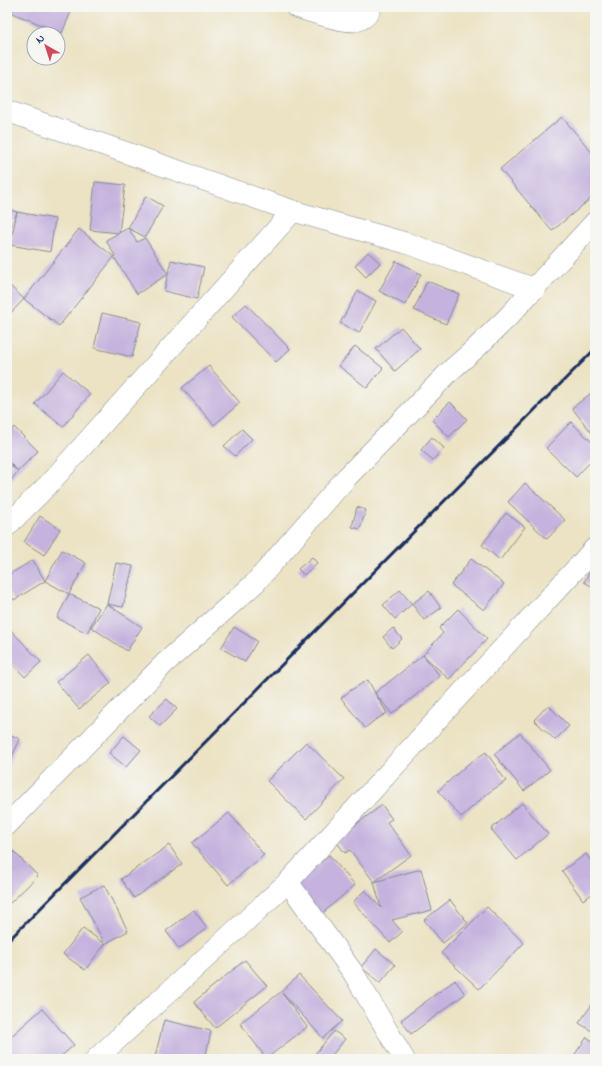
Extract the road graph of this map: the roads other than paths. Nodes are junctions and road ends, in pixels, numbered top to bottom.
1 (296, 7) edge
2 (371, 7) edge
3 (7, 111) edge
4 (293, 211) junction
5 (595, 222) edge
6 (535, 289) junction
7 (7, 526) edge
8 (595, 548) edge
9 (7, 824) edge
10 (288, 882) junction
11 (96, 1059) edge
12 (404, 1059) edge

1 - 2 street
3 - 4 street
4 - 6 street
4 - 7 street
5 - 6 street
6 - 9 street
8 - 10 street
10 - 11 street
10 - 12 street

